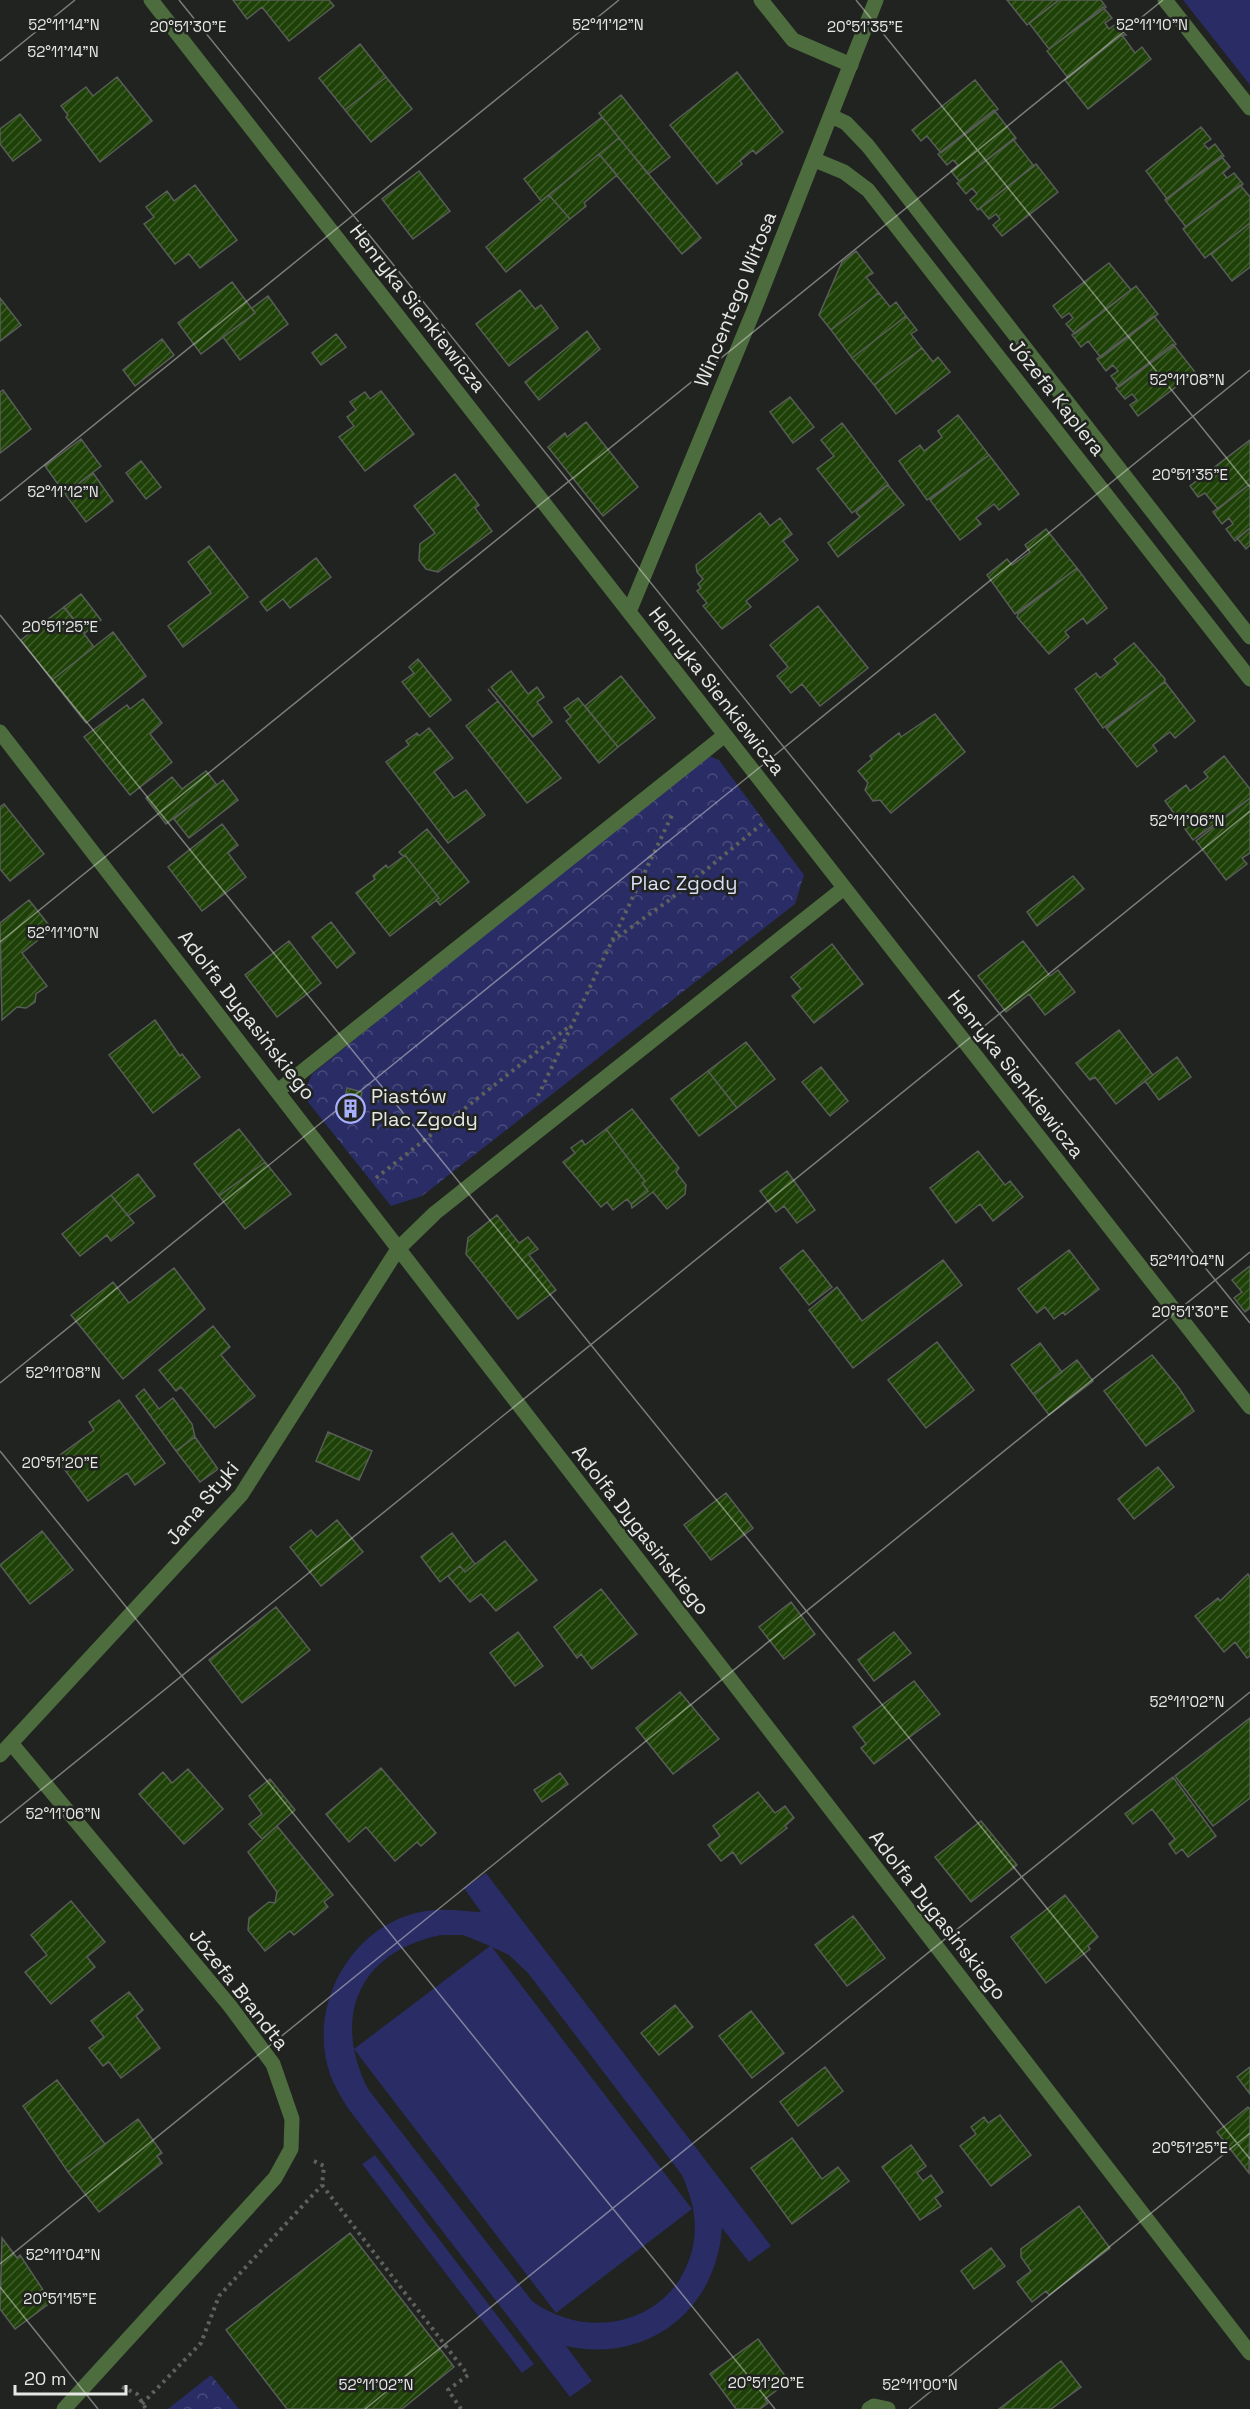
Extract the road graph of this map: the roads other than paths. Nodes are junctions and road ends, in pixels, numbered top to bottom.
1 (151, 0) edge
2 (761, 0) edge
3 (876, 0) edge
4 (1165, 0) edge
5 (850, 65) junction
6 (1250, 108) edge
7 (831, 116) junction
8 (815, 159) junction
9 (629, 612) junction
10 (1250, 637) edge
11 (1250, 680) edge
12 (0, 732) edge
13 (725, 735) junction
14 (844, 888) junction
15 (279, 1090) junction
16 (398, 1249) junction
17 (1250, 1407) edge
18 (11, 1743) junction
19 (0, 1755) edge
20 (1250, 2353) edge
21 (64, 2409) edge
22 (869, 2409) edge
23 (888, 2409) edge

1 - 9 street, Henryka Sienkiewicza
2 - 5 street
3 - 5 street, Wincentego Witosa
4 - 6 street
5 - 7 street, Wincentego Witosa
7 - 8 street, Wincentego Witosa
7 - 10 street, Józefa Kaplera
8 - 9 street, Wincentego Witosa
8 - 11 street, Józefa Kaplera
9 - 13 street, Henryka Sienkiewicza
12 - 15 street, Adolfa Dygasińskiego
13 - 14 street, Henryka Sienkiewicza
13 - 15 street
14 - 16 street
14 - 17 street, Henryka Sienkiewicza
15 - 16 street, Adolfa Dygasińskiego
16 - 18 street, Jana Styki
16 - 20 street, Adolfa Dygasińskiego
18 - 19 street, Jana Styki
18 - 21 street, Józefa Brandta
22 - 23 street

